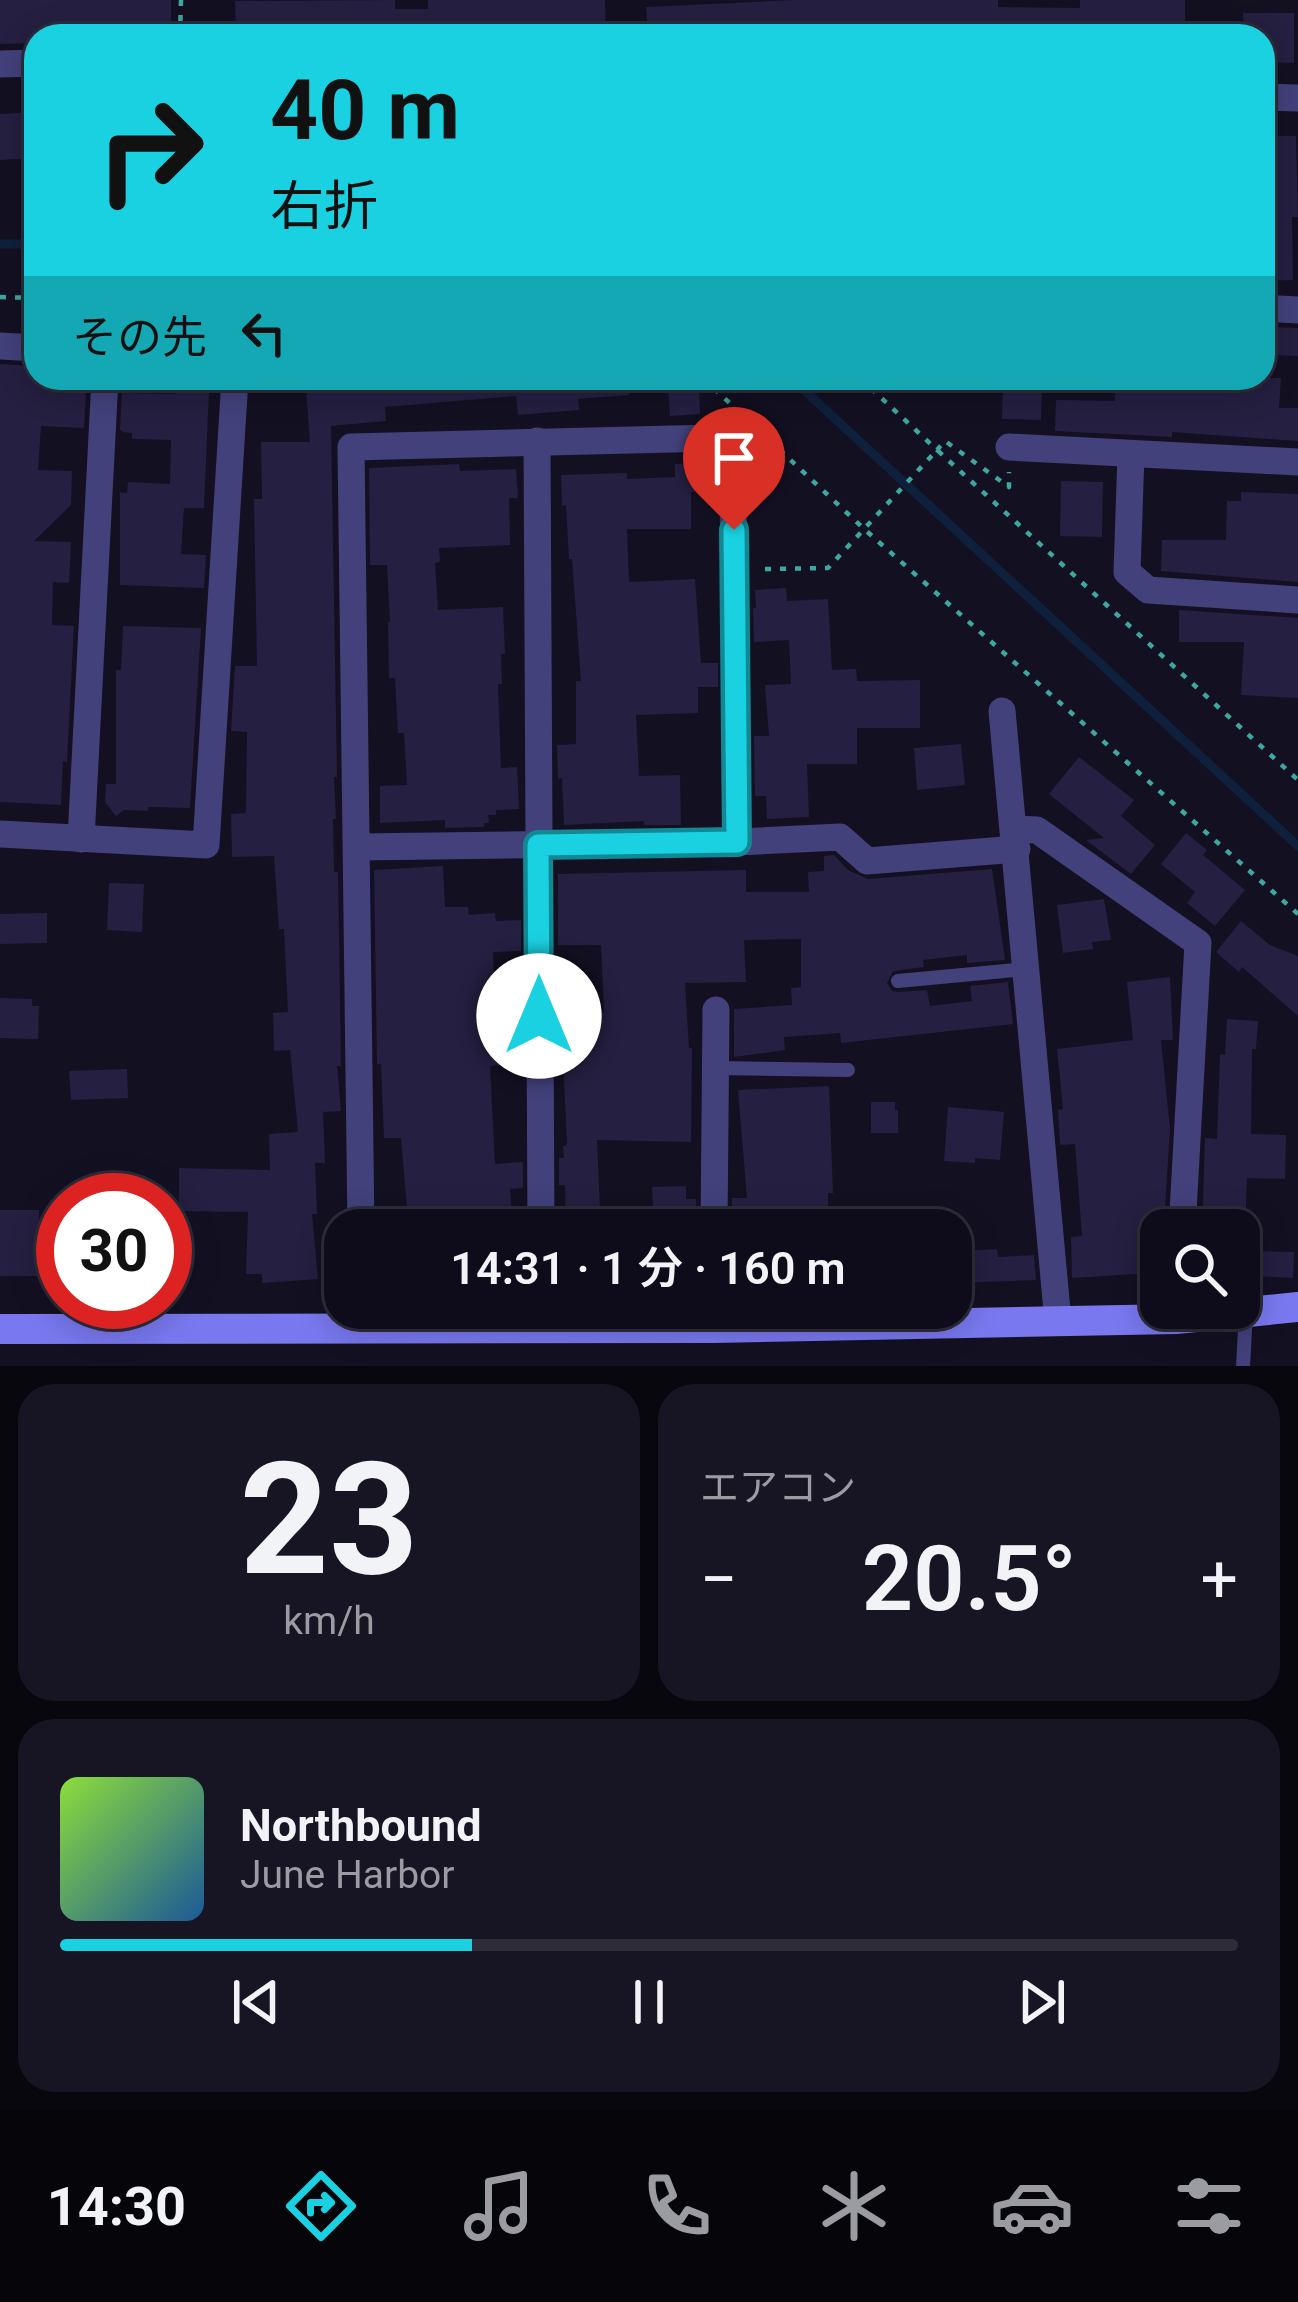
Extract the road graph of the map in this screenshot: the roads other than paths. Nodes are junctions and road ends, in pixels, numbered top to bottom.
1 (104, 390) edge
2 (234, 390) edge
3 (537, 441) junction
4 (1009, 447) road end
5 (1131, 454) junction
6 (1298, 462) edge
7 (1298, 600) edge
8 (1003, 710) dead end
9 (0, 834) edge
10 (81, 838) junction
11 (1016, 839) junction
12 (737, 842) junction
13 (538, 845) junction
14 (358, 847) junction
15 (1028, 969) junction
16 (898, 982) dead end
17 (716, 1010) dead end
18 (716, 1068) junction
19 (848, 1070) dead end
20 (361, 1209) edge
21 (541, 1209) edge
22 (714, 1209) edge
23 (1183, 1209) edge
24 (1298, 1307) edge
25 (1260, 1311) edge
26 (1140, 1316) edge
27 (324, 1320) edge
28 (972, 1321) edge
29 (1058, 1322) junction
30 (1245, 1329) edge
31 (0, 1330) edge
32 (1243, 1366) edge

1 - 10 street
2 - 10 street
3 - 12 street
3 - 13 street
3 - 14 street
4 - 5 street
5 - 6 street
5 - 7 street
8 - 11 street
9 - 10 street
11 - 12 street
11 - 15 street
11 - 23 street
12 - 13 street
13 - 14 street
13 - 21 street
14 - 20 street
15 - 16 lane
15 - 29 street
17 - 18 street
18 - 19 lane
18 - 22 street
24 - 25 street
26 - 29 street
27 - 31 street
28 - 29 street
30 - 32 lane

